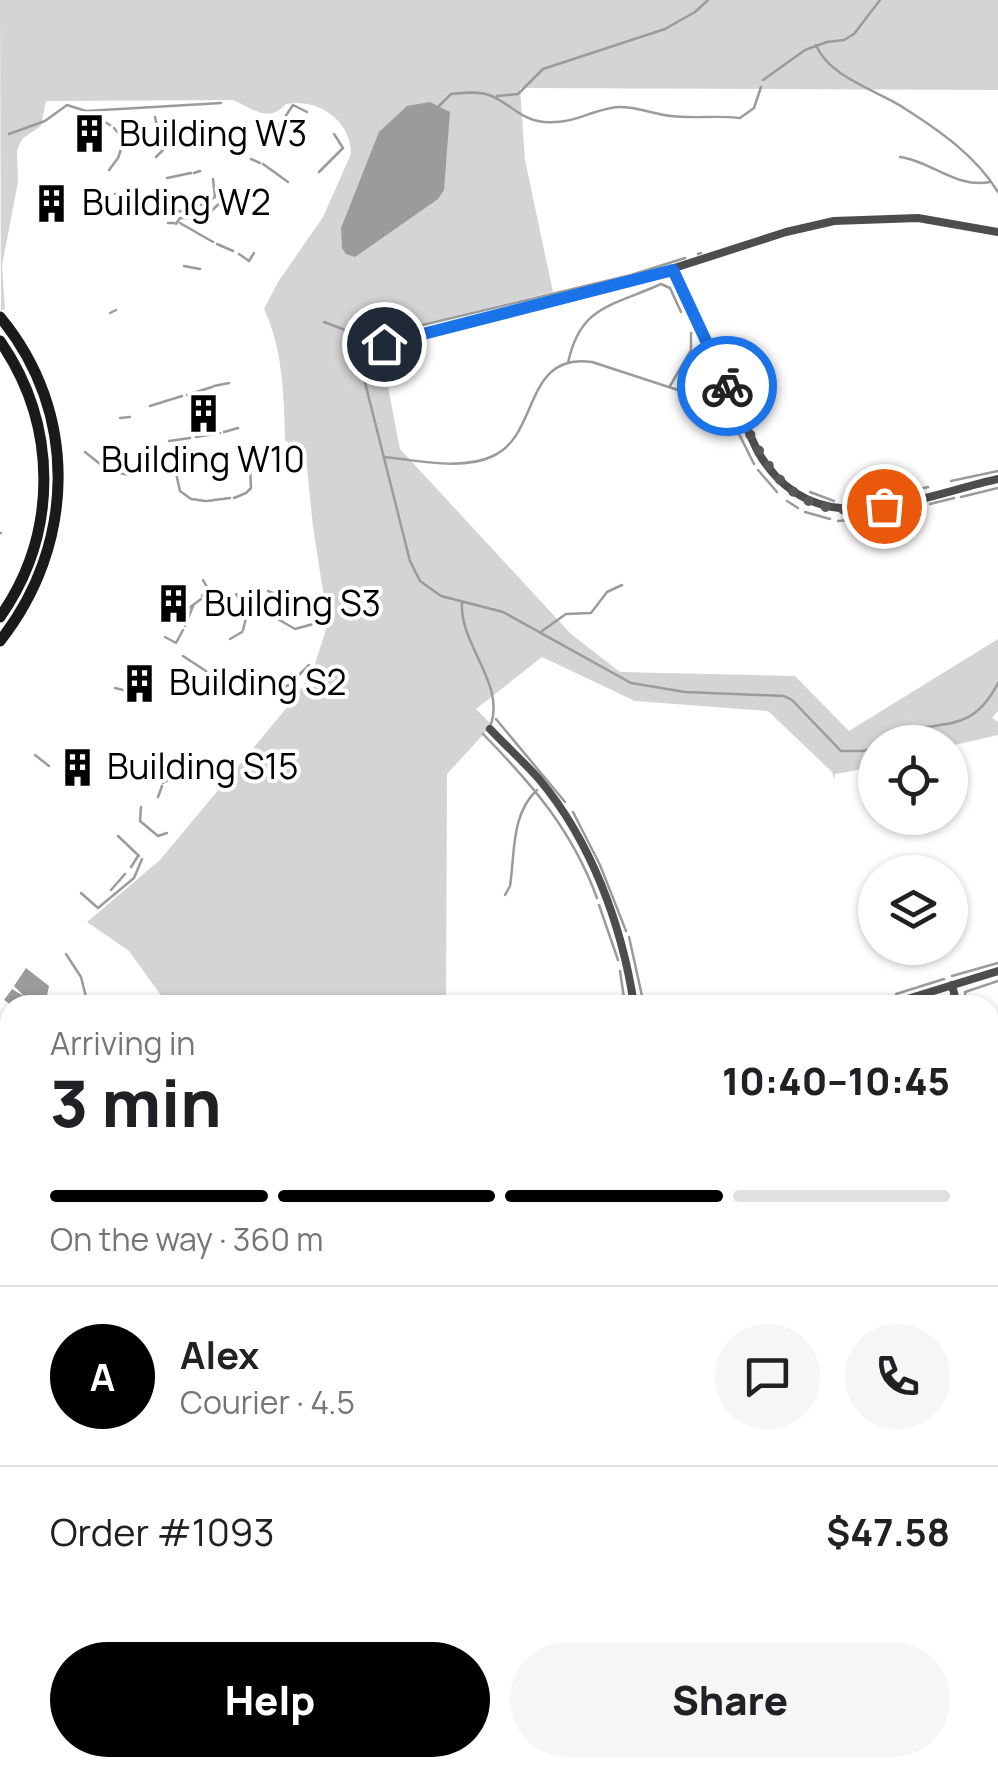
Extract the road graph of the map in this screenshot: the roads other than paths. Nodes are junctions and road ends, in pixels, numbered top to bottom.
1 (998, 232) edge
2 (673, 270) junction
3 (0, 317) edge
4 (0, 341) edge
5 (384, 344) dead end
6 (998, 479) edge
7 (0, 617) edge
8 (0, 641) edge
9 (490, 729) dead end
10 (998, 971) edge
11 (952, 985) junction
12 (632, 995) edge
13 (920, 995) edge
14 (954, 995) edge

1 - 2 street
2 - 5 street
2 - 6 street
3 - 8 main road
4 - 7 main road
9 - 12 street
10 - 11 street
11 - 13 street
11 - 14 street

